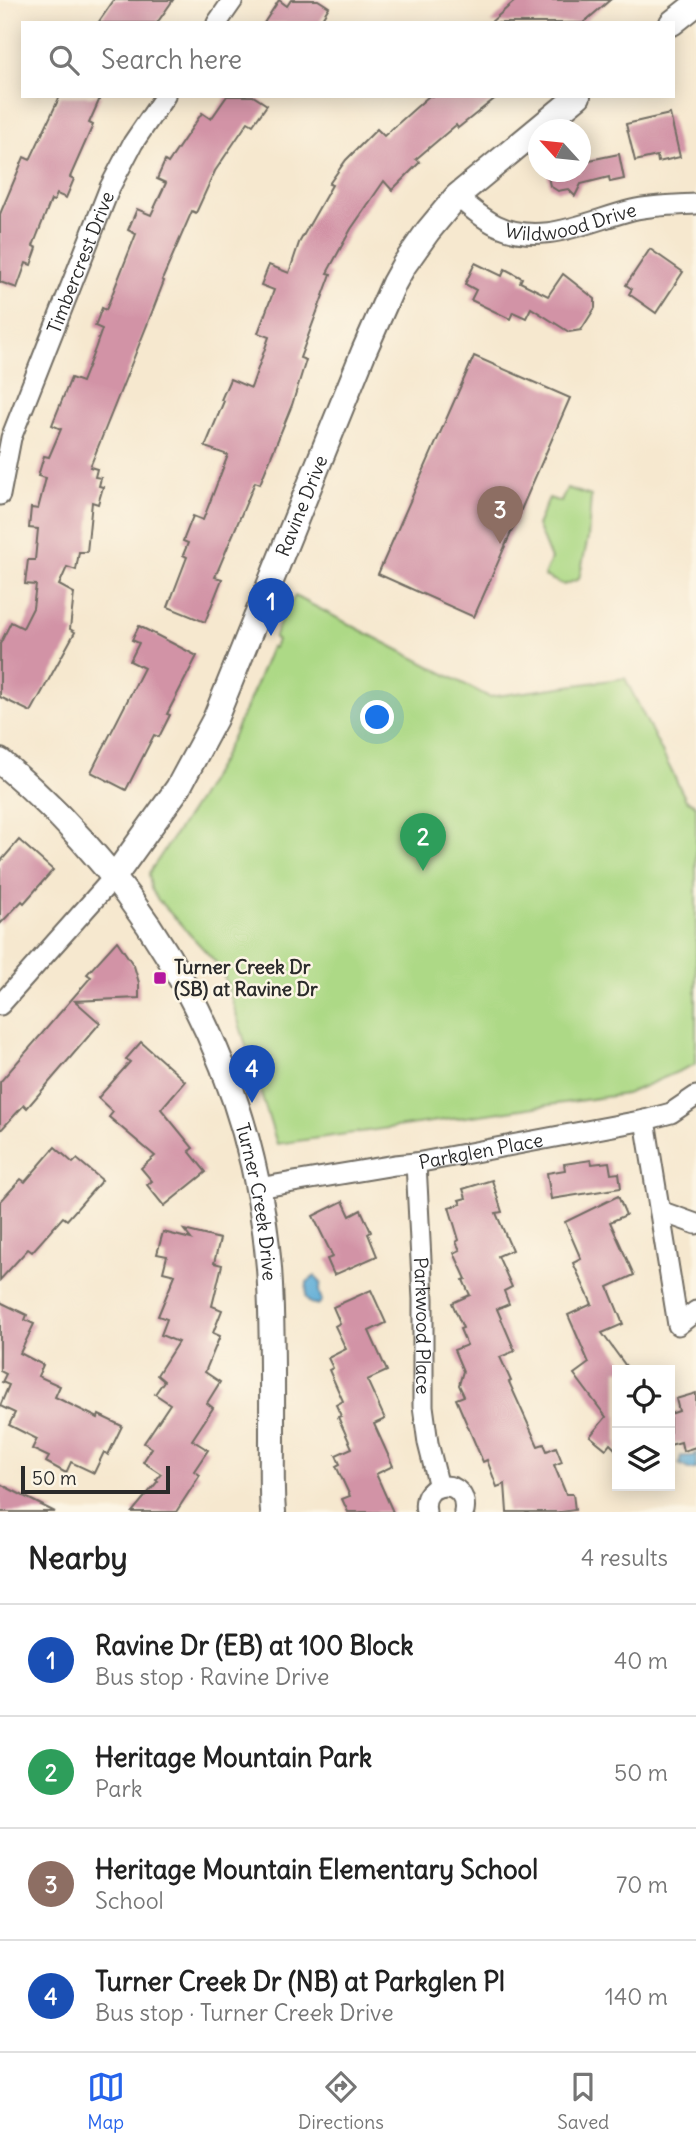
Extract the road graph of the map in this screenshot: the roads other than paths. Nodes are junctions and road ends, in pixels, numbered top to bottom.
1 (233, 0) edge
2 (696, 4) edge
3 (218, 21) edge
4 (675, 21) edge
5 (164, 98) edge
6 (576, 98) edge
7 (457, 196) junction
8 (696, 204) edge
9 (6, 436) edge
10 (0, 495) edge
11 (0, 761) edge
12 (114, 877) junction
13 (0, 1005) edge
14 (696, 1096) edge
15 (645, 1120) junction
16 (415, 1163) junction
17 (258, 1188) junction
18 (660, 1211) junction
19 (696, 1224) edge
20 (696, 1311) edge
21 (439, 1486) junction
22 (273, 1512) edge
23 (426, 1512) edge
24 (464, 1512) edge

1 - 3 street
2 - 4 street
5 - 9 street, Timbercrest Drive
6 - 7 street, Ravine Drive
7 - 8 street, Wildwood Drive
7 - 12 street, Ravine Drive
9 - 10 street, Timbercrest Drive
11 - 12 street, Turner Creek Drive
12 - 13 street, Ravine Drive
12 - 17 street, Turner Creek Drive
14 - 15 street, Parkglen Place
15 - 16 street, Parkglen Place
15 - 18 street
16 - 17 street, Parkglen Place
16 - 21 street, Parkwood Place
17 - 22 street, Turner Creek Drive
18 - 19 street
18 - 20 street
21 - 23 street
21 - 24 street

